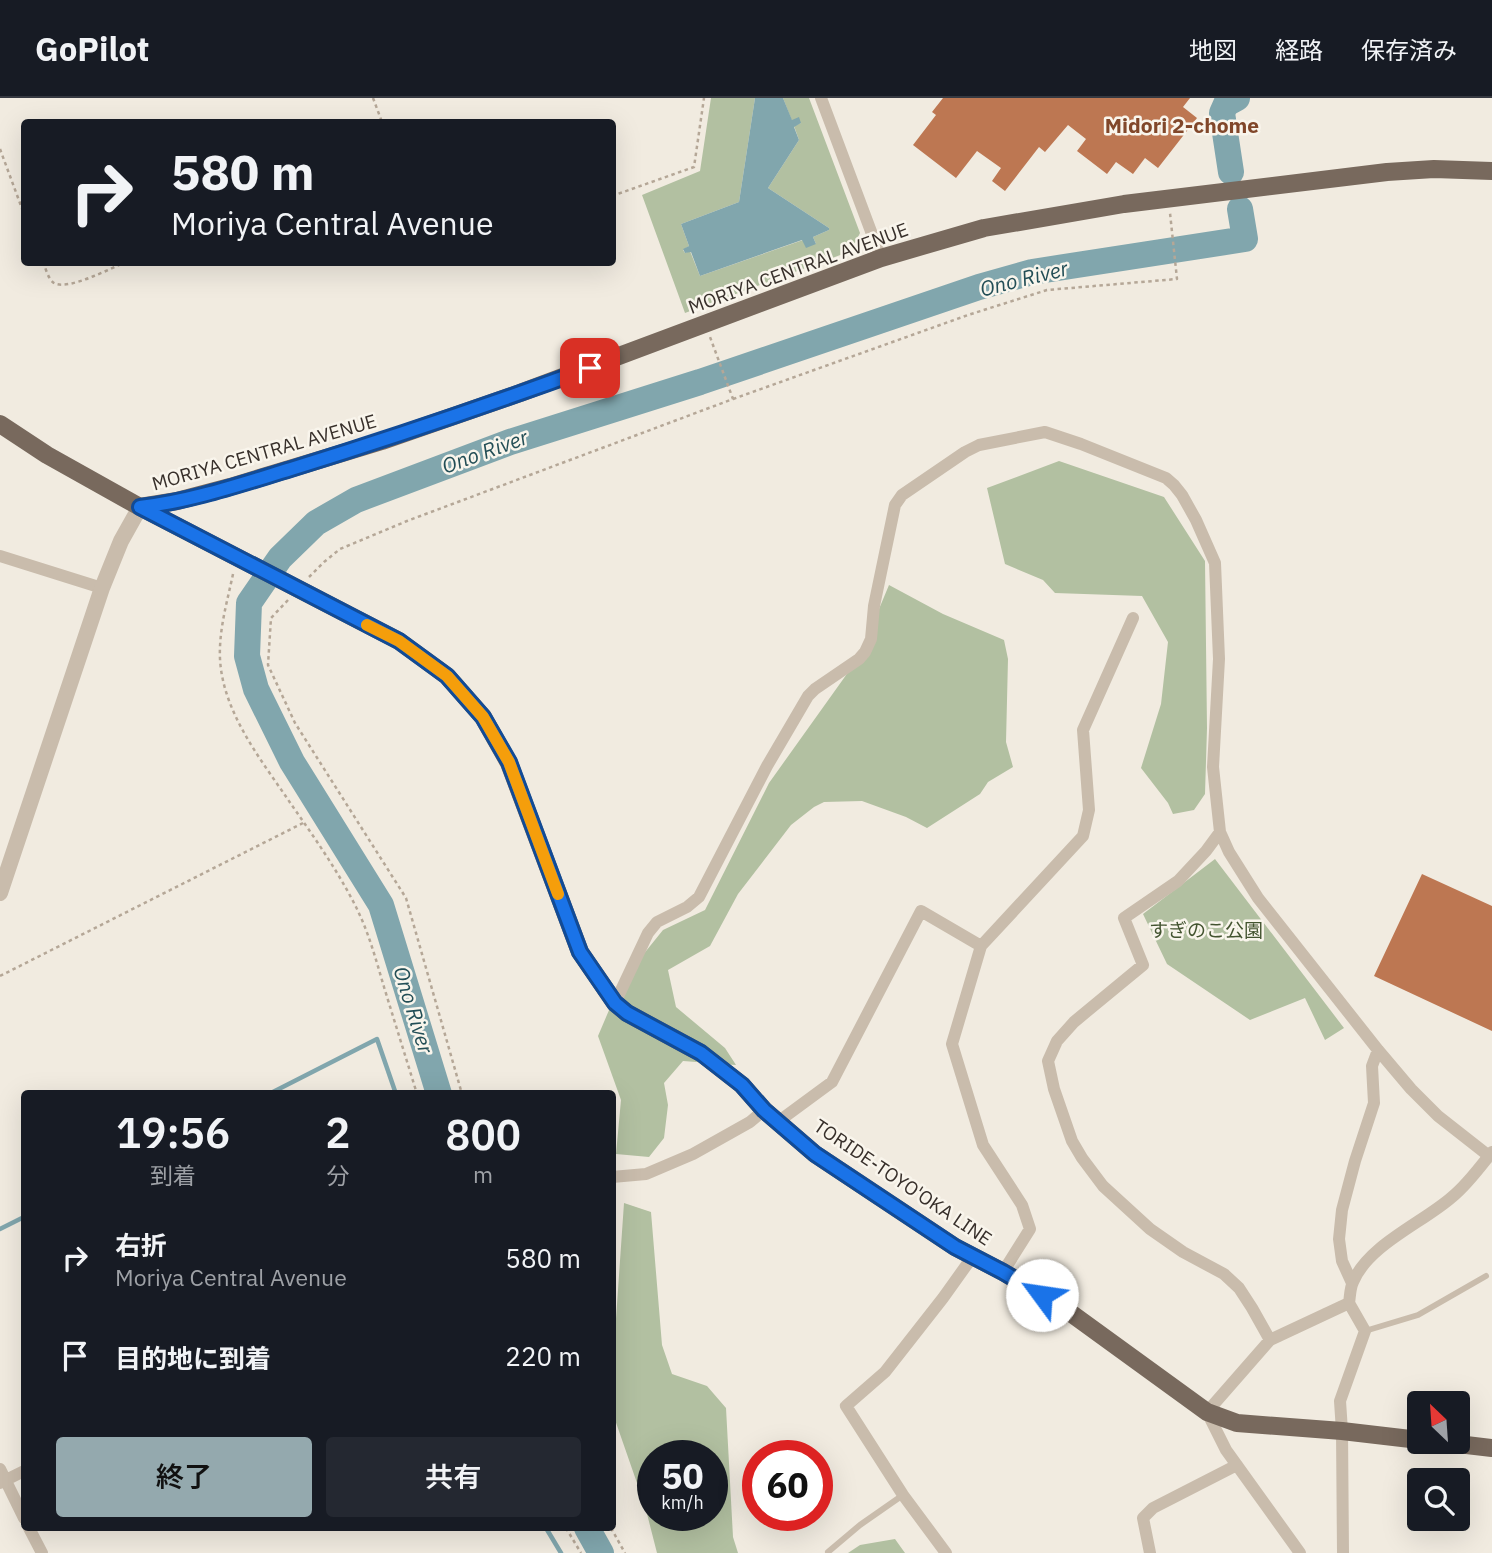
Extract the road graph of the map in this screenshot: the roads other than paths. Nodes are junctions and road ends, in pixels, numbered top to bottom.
1 (821, 98) edge
2 (1492, 171) edge
3 (881, 258) junction
4 (0, 424) edge
5 (140, 507) junction
6 (0, 556) edge
7 (102, 588) junction
8 (1133, 618) dead end
9 (1220, 832) junction
10 (0, 893) edge
11 (981, 946) junction
12 (615, 1003) junction
13 (1378, 1050) junction
14 (764, 1110) junction
15 (779, 1121) junction
16 (1491, 1154) edge
17 (616, 1177) edge
18 (972, 1256) junction
19 (1003, 1272) junction
20 (1486, 1276) dead end
21 (1352, 1283) junction
22 (1349, 1303) junction
23 (1365, 1331) junction
24 (1270, 1340) junction
25 (1206, 1412) junction
26 (1342, 1431) junction
27 (1407, 1439) edge
28 (1470, 1445) edge
29 (1492, 1448) edge
30 (1237, 1465) junction
31 (21, 1472) edge
32 (2, 1477) edge
33 (903, 1495) junction
34 (21, 1512) edge
35 (31, 1531) edge
36 (828, 1552) edge
37 (42, 1553) edge
38 (946, 1553) edge
39 (1150, 1553) edge
40 (1300, 1553) edge
41 (1343, 1553) edge

1 - 3 street
2 - 3 main road, MORIYA CENTRAL AVENUE
3 - 5 main road, MORIYA CENTRAL AVENUE
4 - 5 main road, TORIDE-TOYO'OKA LINE
5 - 7 street
5 - 12 main road, TORIDE-TOYO'OKA LINE
6 - 7 street
7 - 10 street
8 - 11 street
9 - 12 street
9 - 13 street
9 - 24 street
11 - 15 street
11 - 19 street
12 - 14 main road, TORIDE-TOYO'OKA LINE
13 - 16 street
13 - 21 street
14 - 15 main road, TORIDE-TOYO'OKA LINE
14 - 17 street
15 - 18 main road, TORIDE-TOYO'OKA LINE
16 - 21 street
18 - 19 main road, TORIDE-TOYO'OKA LINE
18 - 33 street
19 - 25 main road, TORIDE-TOYO'OKA LINE
20 - 23 lane
21 - 22 street
22 - 23 street
22 - 24 street
23 - 26 street
24 - 25 street
25 - 26 main road, TORIDE-TOYO'OKA LINE
25 - 30 street
26 - 27 main road, TORIDE-TOYO'OKA LINE
26 - 41 street
28 - 29 main road
30 - 39 street
30 - 40 street
31 - 32 street
32 - 34 street
33 - 36 lane
33 - 38 street
35 - 37 street

